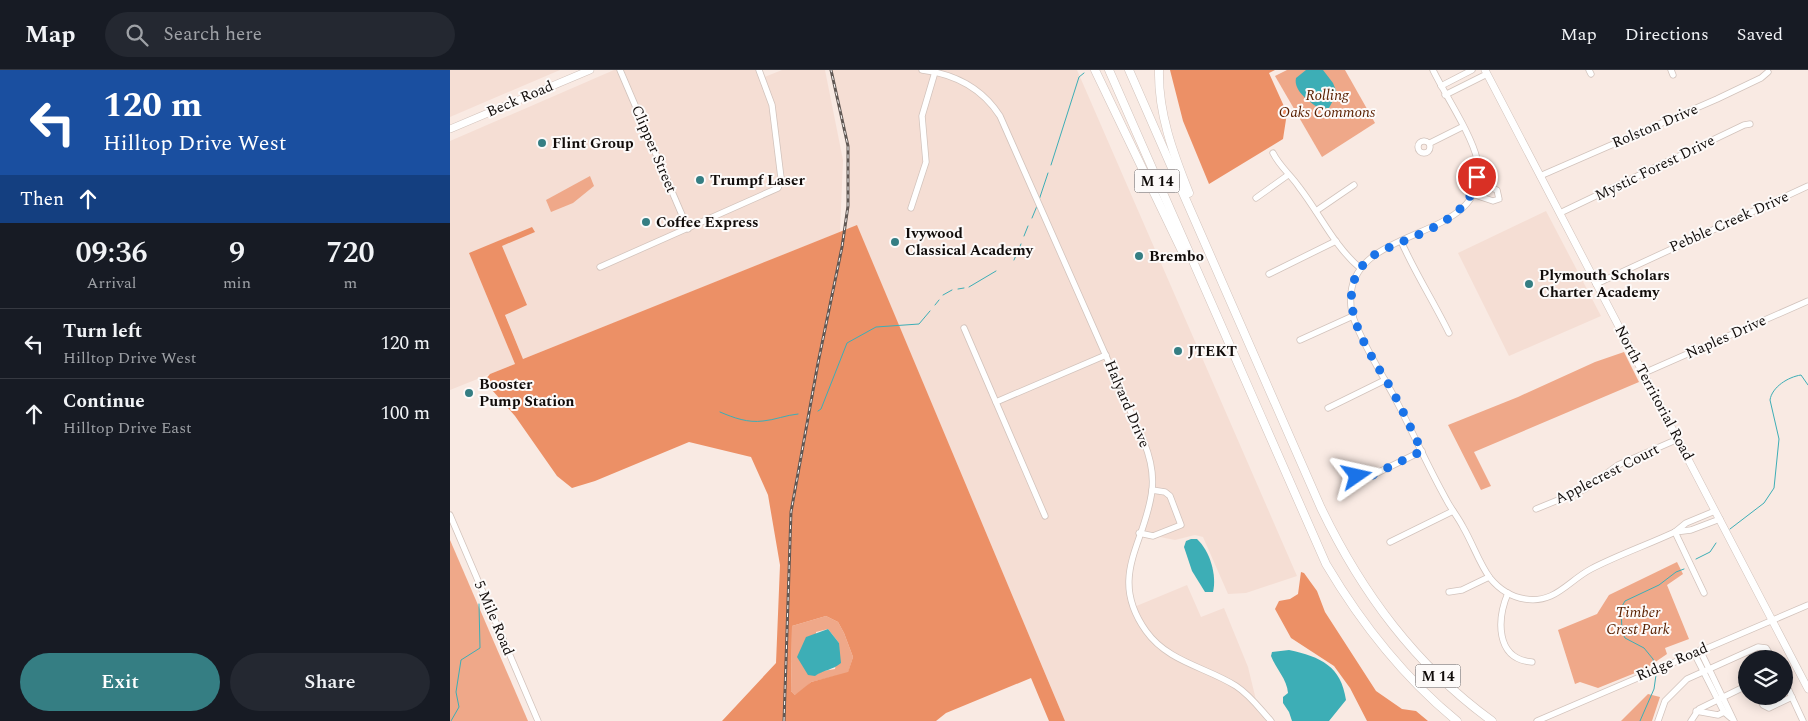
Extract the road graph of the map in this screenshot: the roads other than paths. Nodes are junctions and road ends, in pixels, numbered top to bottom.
1 (590, 70) edge
2 (620, 70) edge
3 (759, 70) edge
4 (922, 70) edge
5 (1095, 70) edge
6 (1109, 70) edge
7 (1129, 70) edge
8 (1159, 70) edge
9 (1433, 70) edge
10 (1472, 70) edge
11 (934, 71) edge
12 (1486, 72) edge
13 (1768, 72) dead end
14 (1441, 86) junction
15 (1445, 94) junction
16 (1750, 124) dead end
17 (1462, 127) junction
18 (450, 129) edge
19 (1430, 143) dead end
20 (1273, 153) dead end
21 (1288, 175) junction
22 (1540, 176) junction
23 (1476, 183) junction
24 (1354, 185) dead end
25 (1808, 186) edge
26 (1472, 194) junction
27 (1256, 198) dead end
28 (911, 208) dead end
29 (1316, 211) junction
30 (1560, 213) junction
31 (688, 229) junction
32 (1336, 241) junction
33 (1401, 242) junction
34 (1215, 266) junction
35 (600, 267) dead end
36 (1360, 268) junction
37 (1269, 274) dead end
38 (1596, 284) junction
39 (1205, 293) junction
40 (1808, 301) edge
41 (1353, 316) junction
42 (964, 328) dead end
43 (1449, 333) dead end
44 (1300, 340) dead end
45 (1106, 355) junction
46 (1644, 374) junction
47 (1385, 380) junction
48 (996, 402) junction
49 (1328, 408) dead end
50 (1678, 439) junction
51 (1422, 451) junction
52 (1357, 476) dead end
53 (1152, 490) junction
54 (1536, 509) dead end
55 (1453, 511) junction
56 (1715, 511) junction
57 (450, 515) edge
58 (1045, 516) dead end
59 (1720, 519) junction
60 (1675, 532) junction
61 (1139, 533) junction
62 (1390, 542) dead end
63 (1489, 577) junction
64 (1449, 592) dead end
65 (1508, 593) junction
66 (1704, 593) dead end
67 (1808, 605) edge
68 (1772, 620) junction
69 (1749, 650) edge
70 (1767, 650) edge
71 (1697, 652) junction
72 (1738, 655) edge
73 (1532, 662) dead end
74 (1705, 670) junction
75 (1808, 689) edge
76 (1738, 690) edge
77 (1720, 698) junction
78 (1793, 699) edge
79 (1763, 705) edge
80 (1775, 705) edge
81 (1696, 712) junction
82 (1724, 712) junction
83 (1733, 720) edge
84 (538, 721) edge
85 (1271, 721) edge
86 (1457, 721) edge
87 (1492, 721) edge
88 (1537, 721) edge
89 (1658, 721) edge
90 (1691, 721) edge
91 (1803, 721) edge

1 - 18 main road, Beck Road
2 - 31 street, Clipper Street
3 - 31 street
4 - 11 street, Halyard Drive
5 - 39 highway
6 - 39 highway, M 14
7 - 34 highway, M 14
8 - 34 highway
9 - 14 street
10 - 14 street
11 - 28 street
11 - 45 street, Halyard Drive
12 - 15 street
12 - 22 main road, North Territorial Road
13 - 22 street, Rolston Drive
14 - 15 street
15 - 17 street
16 - 30 street, Mystic Forest Drive
17 - 19 street
17 - 23 street
20 - 21 street
21 - 27 street
21 - 29 street
22 - 30 main road, North Territorial Road
23 - 26 street
23 - 26 street
24 - 29 street
25 - 38 street, Pebble Creek Drive
26 - 33 street
29 - 32 street
30 - 38 main road, North Territorial Road
31 - 35 street
32 - 36 street
32 - 37 street
33 - 36 street
33 - 43 street
34 - 87 highway, M 14
36 - 41 street
38 - 46 main road, North Territorial Road
39 - 86 highway, M 14
40 - 46 street, Naples Drive
41 - 44 street
41 - 47 street
42 - 48 street
45 - 48 street
45 - 53 street, Halyard Drive
46 - 50 main road, North Territorial Road
47 - 49 street
47 - 51 street
48 - 58 street
50 - 54 street, Applecrest Court
50 - 56 main road, North Territorial Road
51 - 52 street
51 - 55 street
53 - 61 street, Halyard Drive
53 - 61 street
55 - 62 street
55 - 63 street
56 - 59 main road, North Territorial Road
56 - 60 street
57 - 84 street, 5 Mile Road
59 - 60 street
59 - 68 main road, North Territorial Road
60 - 65 street
60 - 66 street
61 - 85 street, Halyard Drive
63 - 64 street
63 - 65 street
65 - 73 street
67 - 68 street, Ridge Road
68 - 71 street, Ridge Road
68 - 75 main road, North Territorial Road
69 - 70 street
71 - 74 street
71 - 88 street, Ridge Road
72 - 74 street
74 - 77 street
74 - 89 street
76 - 77 street
77 - 81 street
77 - 82 street
77 - 83 street
78 - 91 street
79 - 80 street
81 - 82 street
81 - 90 street
82 - 83 street

